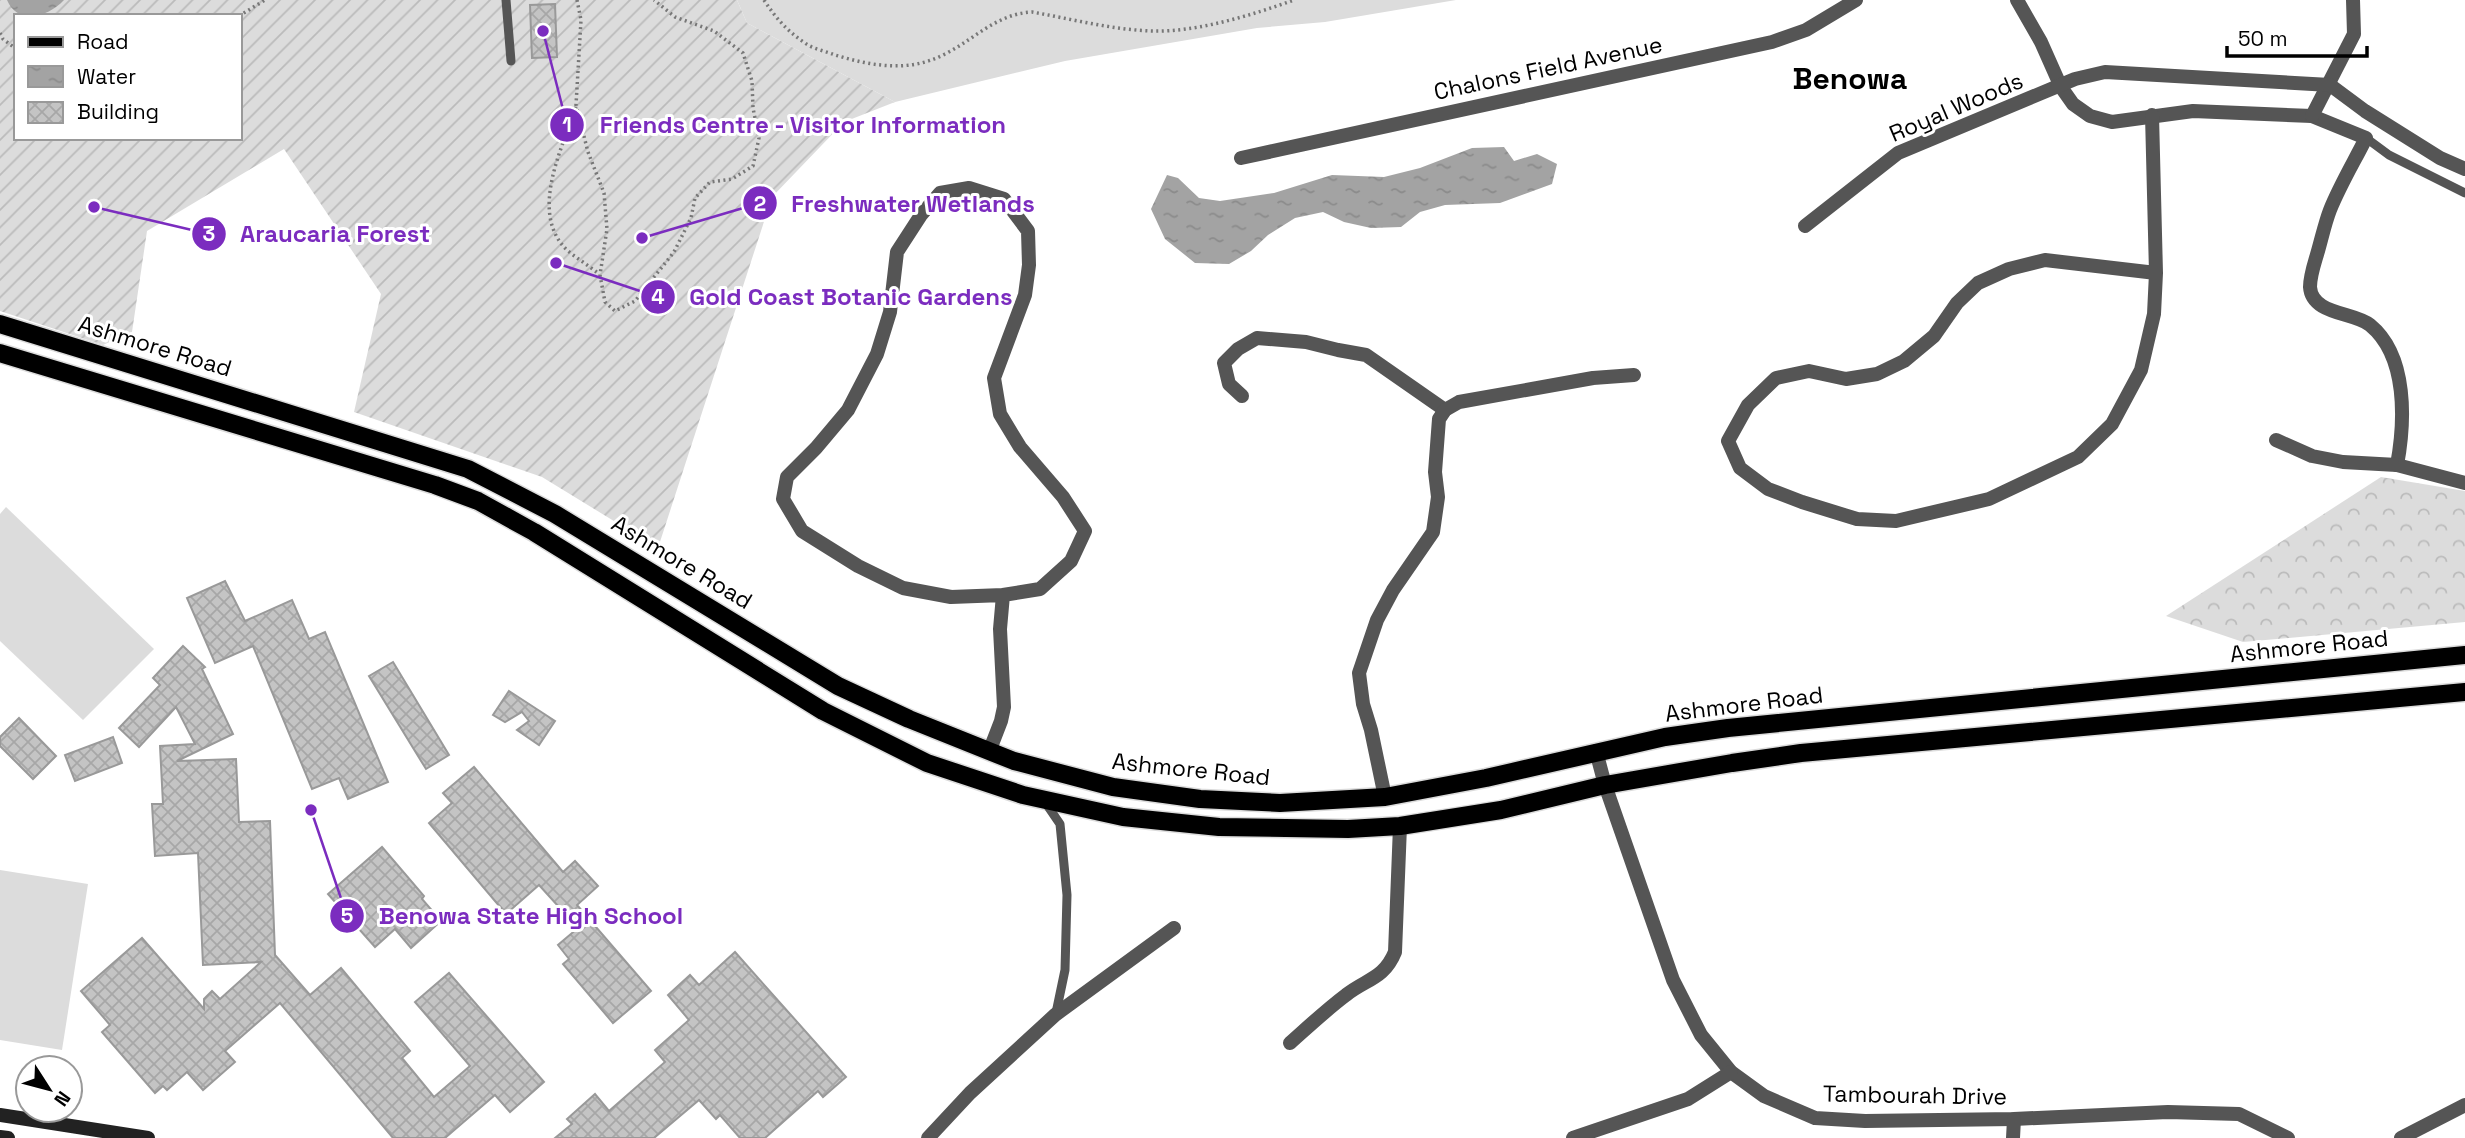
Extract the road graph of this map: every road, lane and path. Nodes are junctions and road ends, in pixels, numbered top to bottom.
1 (265, 0) edge
2 (506, 0) edge
3 (577, 0) edge
4 (654, 0) edge
5 (764, 0) edge
6 (1294, 0) edge
7 (1856, 0) edge
8 (2017, 0) edge
9 (2353, 0) edge
10 (242, 14) edge
11 (0, 33) edge
12 (14, 47) edge
13 (510, 61) dead end
14 (2329, 85) junction
15 (2061, 87) junction
16 (576, 105) junction
17 (2152, 116) junction
18 (2312, 116) junction
19 (2366, 138) junction
20 (1241, 158) dead end
21 (2465, 169) edge
22 (2465, 193) edge
23 (1805, 226) dead end
24 (2156, 273) junction
25 (600, 275) junction
26 (0, 324) edge
27 (0, 353) edge
28 (1634, 374) dead end
29 (1242, 396) dead end
30 (1445, 410) junction
31 (2276, 440) dead end
32 (2397, 465) junction
33 (2465, 483) edge
34 (1003, 595) junction
35 (2465, 655) edge
36 (2465, 691) edge
37 (1596, 751) junction
38 (989, 752) junction
39 (1605, 785) junction
40 (1385, 797) junction
41 (1043, 799) junction
42 (1400, 826) junction
43 (1174, 928) dead end
44 (1055, 1015) junction
45 (1290, 1043) dead end
46 (1731, 1072) junction
47 (2465, 1105) edge
48 (0, 1115) edge
49 (2014, 1119) junction
50 (0, 1137) edge
51 (8, 1138) edge
52 (148, 1138) edge
53 (928, 1138) edge
54 (1573, 1138) edge
55 (2012, 1138) edge
56 (2288, 1138) edge
57 (2401, 1138) edge

1 - 10 path
2 - 13 lane
3 - 16 path
4 - 25 path
5 - 6 path
7 - 20 street, Chalons Field Avenue
8 - 15 street
9 - 14 street
11 - 12 path
14 - 15 street, Royal Woods
14 - 18 street
14 - 21 street
15 - 17 street
15 - 23 street, Royal Woods
16 - 25 path
16 - 25 path
17 - 18 street
17 - 24 street
18 - 19 street
19 - 22 lane
19 - 32 street
24 - 24 street
26 - 38 main road, Ashmore Road
27 - 41 main road
28 - 30 street
29 - 30 street
30 - 40 street
31 - 32 street
32 - 33 street
34 - 34 street
34 - 38 street
35 - 37 main road, Ashmore Road
36 - 39 main road
37 - 39 street, Tambourah Drive
37 - 40 main road, Ashmore Road
38 - 40 main road, Ashmore Road
39 - 42 main road
39 - 46 street, Tambourah Drive
41 - 42 main road
41 - 44 lane
42 - 45 street
43 - 44 street
44 - 53 street
46 - 49 street, Tambourah Drive
46 - 54 street
47 - 57 street
48 - 52 main road
49 - 55 street
49 - 56 street, Tambourah Drive
50 - 51 main road

